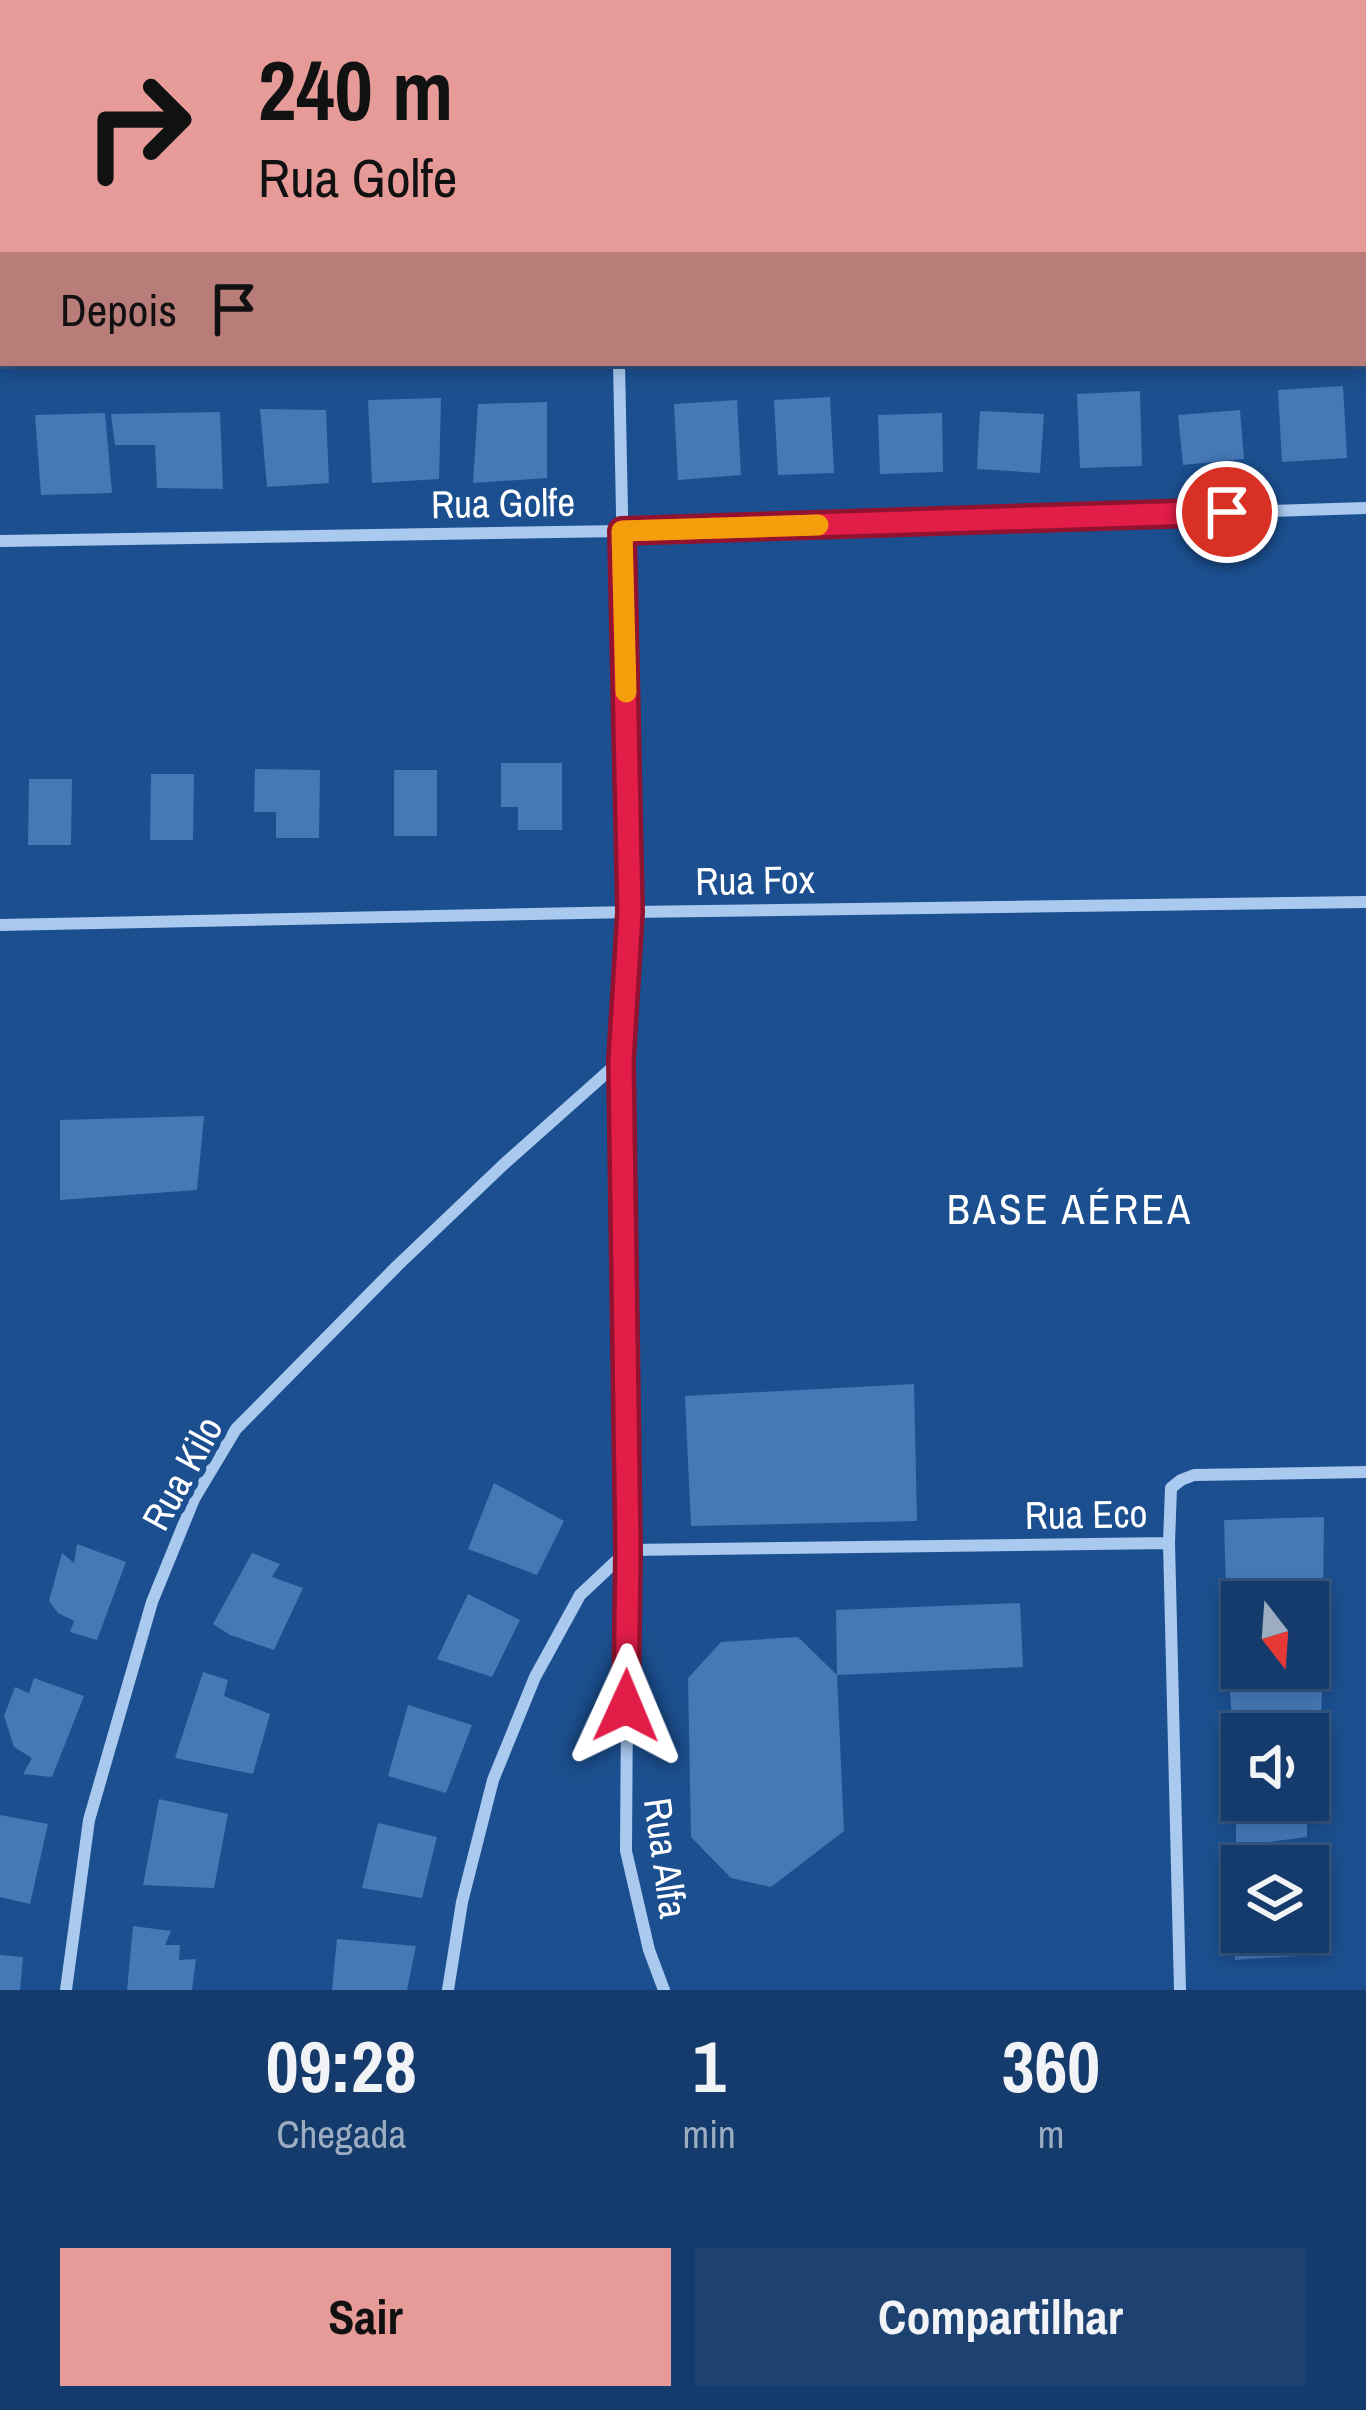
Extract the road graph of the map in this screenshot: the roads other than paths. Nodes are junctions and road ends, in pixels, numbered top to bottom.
1 (619, 366) edge
2 (1366, 508) edge
3 (622, 531) junction
4 (0, 541) edge
5 (1366, 902) edge
6 (630, 912) junction
7 (0, 925) edge
8 (621, 1060) junction
9 (1366, 1472) edge
10 (1169, 1543) junction
11 (628, 1550) junction
12 (66, 1990) edge
13 (448, 1990) edge
14 (664, 1990) edge
15 (1180, 1990) edge

1 - 3 street, Rua Alfa
2 - 3 street, Rua Golfe
3 - 4 street, Rua Golfe
3 - 6 street, Rua Alfa
5 - 6 street, Rua Fox
6 - 7 street, Rua Fox
6 - 8 street, Rua Alfa
8 - 11 street, Rua Alfa
8 - 12 street, Rua Kilo
9 - 10 street
10 - 11 street, Rua Eco
10 - 15 street, Rua Eco
11 - 13 street
11 - 14 street, Rua Alfa

